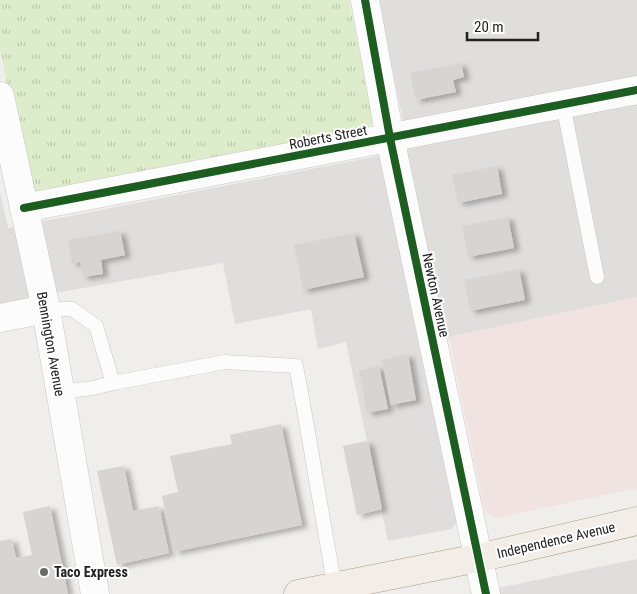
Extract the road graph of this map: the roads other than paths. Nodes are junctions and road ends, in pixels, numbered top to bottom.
1 (365, 0) edge
2 (637, 90) edge
3 (0, 96) edge
4 (564, 104) junction
5 (390, 138) junction
6 (24, 208) junction
7 (597, 277) dead end
8 (46, 309) junction
9 (0, 318) edge
10 (113, 383) junction
11 (60, 392) junction
12 (637, 521) edge
13 (478, 558) junction
14 (335, 587) junction
15 (95, 594) edge
16 (298, 594) edge
17 (486, 594) edge

1 - 5 street, Newton Avenue
2 - 4 street, Roberts Street
3 - 6 street, Bennington Avenue
4 - 5 street, Roberts Street
4 - 7 lane
5 - 6 street, Roberts Street
5 - 13 street, Newton Avenue
6 - 8 street, Bennington Avenue
8 - 9 street
8 - 10 lane
8 - 11 street, Bennington Avenue
10 - 11 lane
10 - 14 lane
11 - 15 street, Bennington Avenue
12 - 13 main road, Independence Avenue
13 - 14 main road, Independence Avenue
13 - 17 street, Newton Avenue
14 - 16 main road, Independence Avenue

